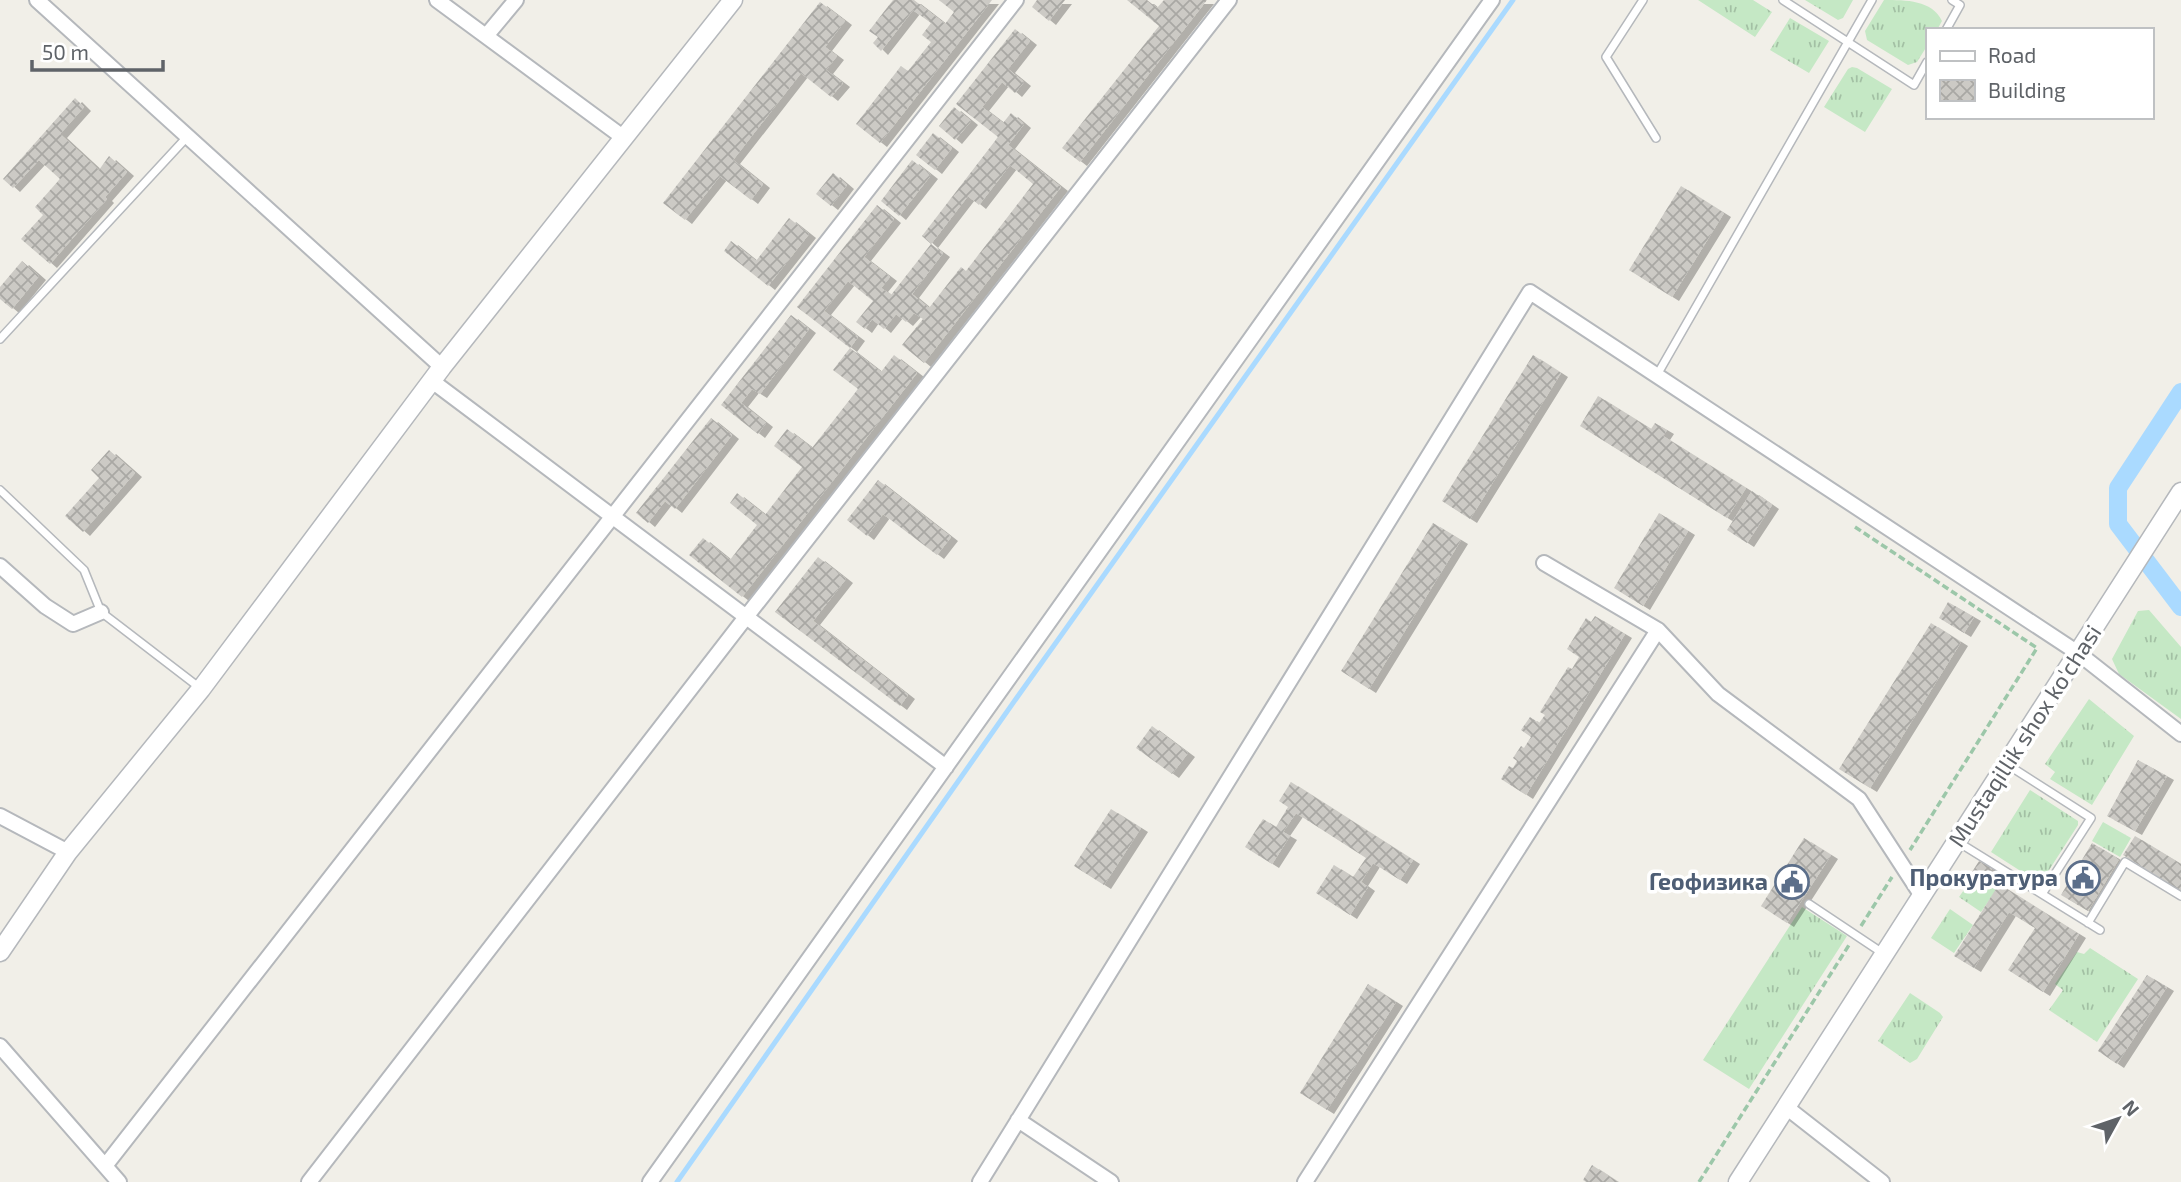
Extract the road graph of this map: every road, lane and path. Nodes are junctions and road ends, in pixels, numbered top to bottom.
1 (37, 0) edge
2 (437, 0) edge
3 (516, 0) edge
4 (733, 0) edge
5 (1016, 0) edge
6 (1229, 0) edge
7 (1492, 0) edge
8 (1643, 0) edge
9 (1783, 0) edge
10 (1872, 0) edge
11 (1952, 0) edge
12 (1947, 28) edge
13 (486, 36) junction
14 (1848, 42) junction
15 (1926, 64) edge
16 (187, 137) junction
17 (624, 138) junction
18 (1656, 138) dead end
19 (0, 340) edge
20 (437, 374) junction
21 (1657, 376) junction
22 (0, 490) edge
23 (2181, 492) edge
24 (612, 516) junction
25 (1852, 525) dead end
26 (1544, 563) dead end
27 (0, 566) edge
28 (100, 612) junction
29 (746, 617) junction
30 (1658, 629) junction
31 (2078, 653) junction
32 (201, 689) junction
33 (2181, 734) edge
34 (2007, 764) junction
35 (946, 767) junction
36 (0, 816) edge
37 (1957, 841) junction
38 (68, 852) junction
39 (1901, 863) junction
40 (2042, 894) junction
41 (1922, 896) junction
42 (2181, 896) edge
43 (1809, 904) dead end
44 (2088, 923) junction
45 (2100, 930) dead end
46 (1855, 935) junction
47 (0, 951) edge
48 (1885, 954) junction
49 (0, 1046) edge
50 (1786, 1107) junction
51 (1018, 1120) junction
52 (105, 1166) junction
53 (119, 1182) edge
54 (309, 1182) edge
55 (650, 1182) edge
56 (980, 1182) edge
57 (1111, 1182) edge
58 (1305, 1182) edge
59 (1699, 1182) edge
60 (1738, 1182) edge
61 (1882, 1182) edge

1 - 16 street
2 - 13 street
3 - 13 street
4 - 17 street
5 - 24 street
6 - 29 street
7 - 35 street
8 - 18 lane
9 - 14 lane
10 - 14 lane
11 - 12 lane
13 - 17 street
14 - 15 lane
14 - 21 lane
16 - 19 lane
16 - 20 street
17 - 20 street
20 - 24 street
20 - 32 street
21 - 31 street
21 - 51 street
22 - 28 lane
23 - 31 street, Mustaqillik shox ko'chasi
24 - 29 street
24 - 52 street
25 - 39 path
26 - 30 street
27 - 28 street
28 - 32 lane
29 - 35 street
29 - 54 street
30 - 39 street
30 - 58 street
31 - 33 street
31 - 34 street, Mustaqillik shox ko'chasi
32 - 38 street
34 - 37 street, Mustaqillik shox ko'chasi
34 - 40 lane
35 - 55 street
36 - 38 street
37 - 40 lane
37 - 41 street, Mustaqillik shox ko'chasi
38 - 47 street
39 - 41 street
39 - 46 path
40 - 44 lane
41 - 48 street, Mustaqillik shox ko'chasi
42 - 44 lane
43 - 46 lane
44 - 45 lane
46 - 48 lane
46 - 59 path
48 - 50 street, Mustaqillik shox ko'chasi
49 - 52 street
50 - 60 street, Mustaqillik shox ko'chasi
50 - 61 street
51 - 56 street
51 - 57 street
52 - 53 street

